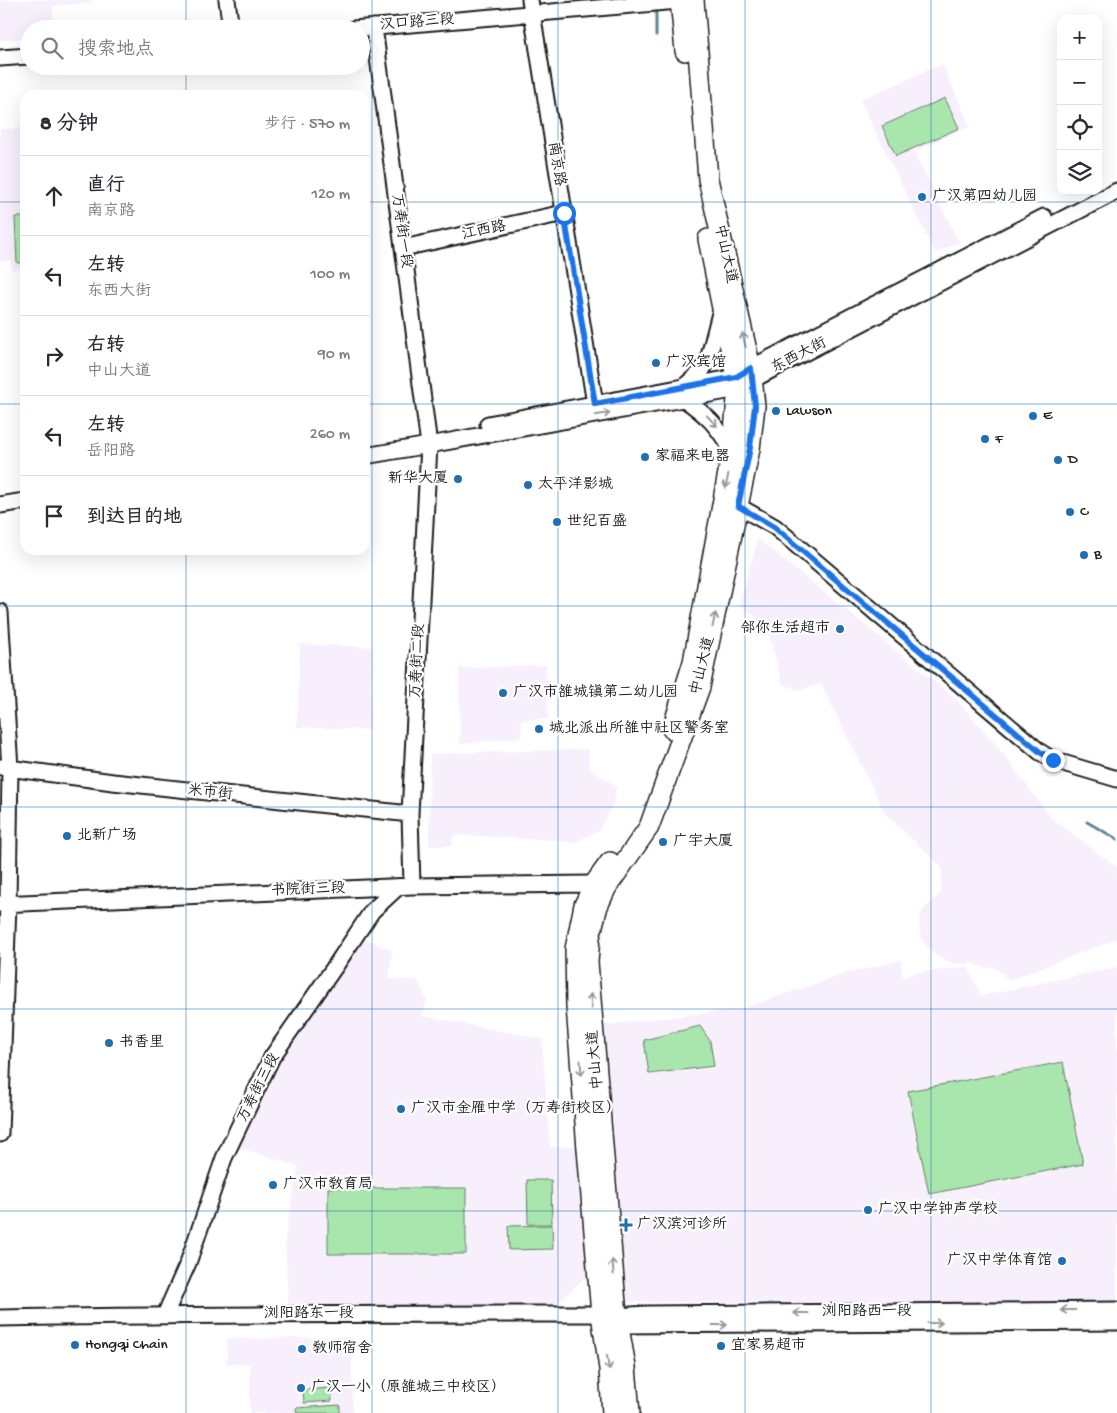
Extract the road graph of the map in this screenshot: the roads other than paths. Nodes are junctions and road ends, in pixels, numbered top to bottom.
1 (227, 0) edge
2 (686, 0) edge
3 (531, 7) edge
4 (229, 20) edge
5 (370, 27) edge
6 (374, 27) junction
7 (20, 57) edge
8 (0, 58) edge
9 (1117, 180) edge
10 (1102, 187) edge
11 (1117, 191) edge
12 (1087, 195) edge
13 (564, 213) junction
14 (403, 248) junction
15 (722, 305) junction
16 (744, 378) junction
17 (684, 393) junction
18 (595, 404) junction
19 (428, 441) junction
20 (370, 446) edge
21 (732, 451) junction
22 (370, 455) edge
23 (20, 502) edge
24 (0, 505) edge
25 (738, 506) junction
26 (20, 512) edge
27 (0, 515) edge
28 (0, 612) edge
29 (5, 768) edge
30 (1117, 779) edge
31 (410, 814) junction
32 (405, 886) junction
33 (600, 886) junction
34 (4, 904) edge
35 (0, 1134) edge
36 (1117, 1310) edge
37 (166, 1315) junction
38 (0, 1318) edge
39 (612, 1318) junction
40 (1117, 1322) edge
41 (612, 1413) edge
42 (630, 1413) edge

1 - 4 street
2 - 3 street, 汉口路三段
2 - 15 main road, 中山大道
16 -> 2 main road, 中山大道
3 - 6 street, 汉口路三段
3 - 13 street, 南京路
5 - 6 street, 汉口路三段
6 - 14 street, 万寿街一段
7 - 8 street
9 - 10 street
11 - 16 street, 东西大街
12 - 16 street, 东西大街
13 - 14 street, 江西路
13 - 18 street, 南京路
14 - 19 street, 万寿街一段
15 - 16 main road, 中山大道
15 - 17 street
16 - 17 street, 东西大街
16 - 21 main road, 中山大道
16 - 25 main road, 中山大道
17 - 18 street, 东西大街
19 -> 17 street, 东西大街
17 -> 21 street
18 - 19 street, 东西大街
19 - 20 street, 东西大街
19 - 22 street, 东西大街
19 - 31 street, 万寿街二段
21 -> 33 main road, 中山大道
23 - 24 street
25 - 30 street
33 -> 25 main road, 中山大道
26 - 27 street
28 - 29 street
29 - 31 street, 米市街
29 - 34 street
31 - 32 street, 万寿街二段
32 - 33 street, 书院街三段
32 - 34 street, 书院街三段
32 - 37 street, 万寿街三段
33 - 39 main road, 中山大道
34 - 35 street
36 -> 39 street, 浏阳路西一段
37 - 38 street, 浏阳路东一段
37 - 39 street, 浏阳路东一段
39 -> 40 street
39 -> 41 main road
39 - 42 main road

